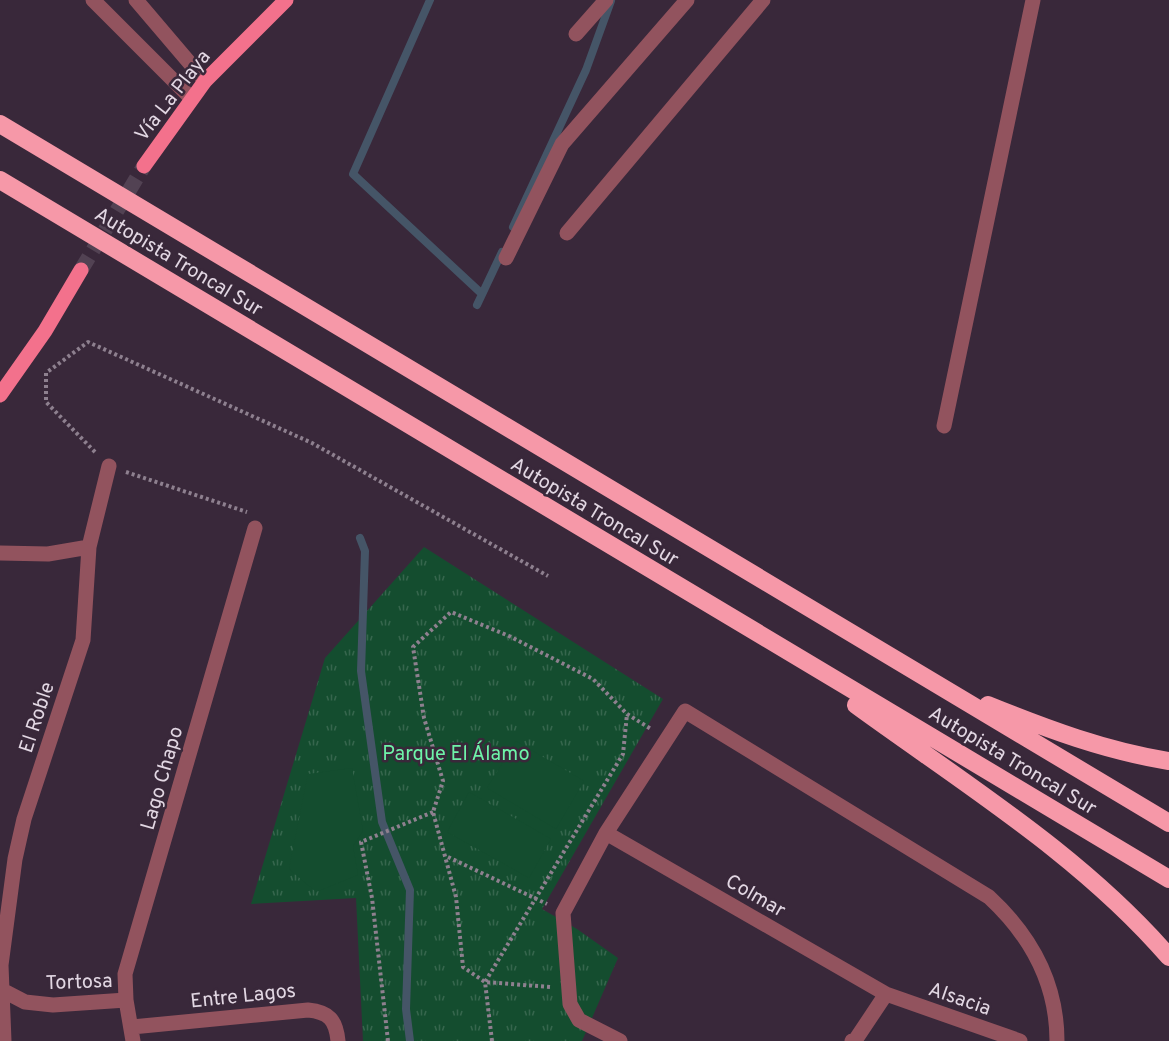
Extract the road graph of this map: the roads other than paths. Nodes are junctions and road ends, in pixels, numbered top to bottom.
1 (93, 0) edge
2 (136, 0) edge
3 (286, 0) edge
4 (606, 0) edge
5 (687, 0) edge
6 (763, 0) edge
7 (1033, 0) edge
8 (576, 33) dead end
9 (205, 81) junction
10 (191, 99) junction
11 (0, 124) edge
12 (144, 166) tunnel mouth
13 (0, 180) edge
14 (567, 233) dead end
15 (506, 258) dead end
16 (81, 270) tunnel mouth
17 (0, 395) edge
18 (944, 426) dead end
19 (109, 466) road end
20 (255, 528) road end
21 (89, 547) junction
22 (0, 553) edge
23 (760, 636) junction
24 (932, 682) junction
25 (1169, 761) edge
26 (1169, 823) edge
27 (606, 833) junction
28 (1169, 879) edge
29 (1169, 957) edge
30 (2, 990) edge
31 (885, 994) junction
32 (126, 1000) junction
33 (132, 1034) edge
34 (4, 1041) edge
35 (338, 1041) edge
36 (620, 1041) edge
37 (852, 1041) edge
38 (1020, 1041) edge
39 (1057, 1041) edge

1 - 10 street
2 - 9 street
3 - 9 main road, Vía La Playa
4 - 8 street
5 - 15 street
6 - 14 street
7 - 18 street
9 - 10 main road, Vía La Playa
10 - 12 main road, Vía La Playa
11 - 24 highway, Autopista Troncal Sur
13 - 23 highway, Autopista Troncal Sur
16 - 17 main road
19 - 21 street, El Roble
20 - 32 street, Lago Chapo
21 - 22 street
21 - 30 street, El Roble
23 - 28 highway, Autopista Troncal Sur
23 - 29 highway
24 - 25 highway
24 - 26 highway, Autopista Troncal Sur
27 - 31 street, Colmar
27 - 36 street
27 - 39 street
30 - 32 street, Tortosa
30 - 34 street, El Roble
31 - 37 street
31 - 38 street, Alsacia
32 - 33 street, Lago Chapo
33 - 35 street, Entre Lagos

